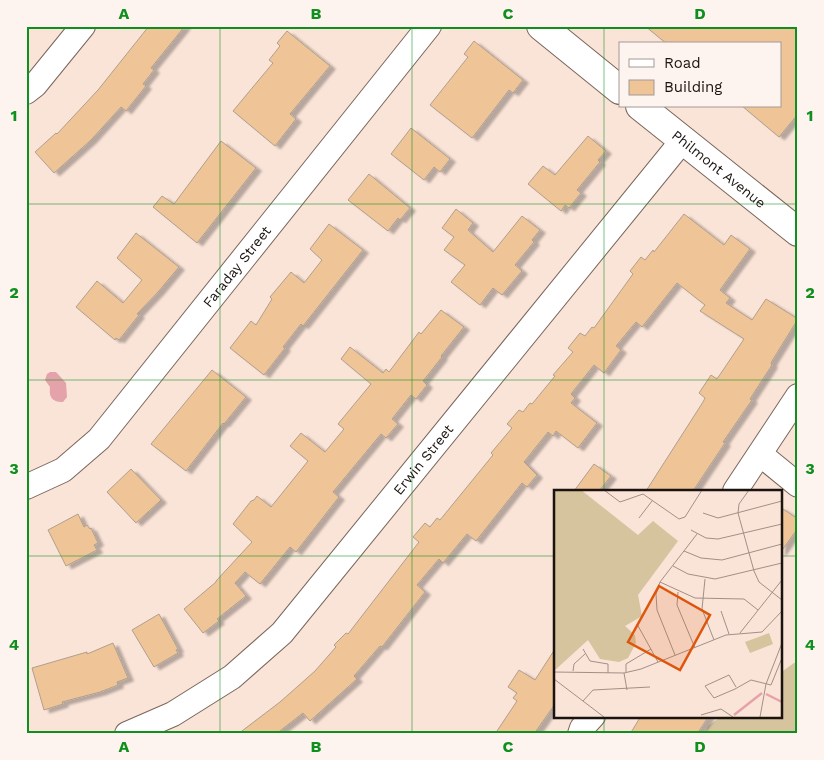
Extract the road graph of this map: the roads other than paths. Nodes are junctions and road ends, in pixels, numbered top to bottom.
1 (83, 26) edge
2 (429, 26) edge
3 (541, 26) edge
4 (619, 89) edge
5 (26, 92) edge
6 (643, 108) edge
7 (683, 140) junction
8 (798, 232) edge
9 (798, 396) edge
10 (760, 454) junction
11 (798, 485) edge
12 (26, 487) edge
13 (735, 490) edge
14 (591, 718) edge
15 (127, 734) edge
16 (580, 734) edge

1 - 5 street
2 - 12 street, Faraday Street
3 - 4 main road
6 - 7 main road, Philmont Avenue
7 - 8 main road, Philmont Avenue
7 - 15 street, Erwin Street
9 - 10 street
10 - 11 street
10 - 13 street
14 - 16 street

